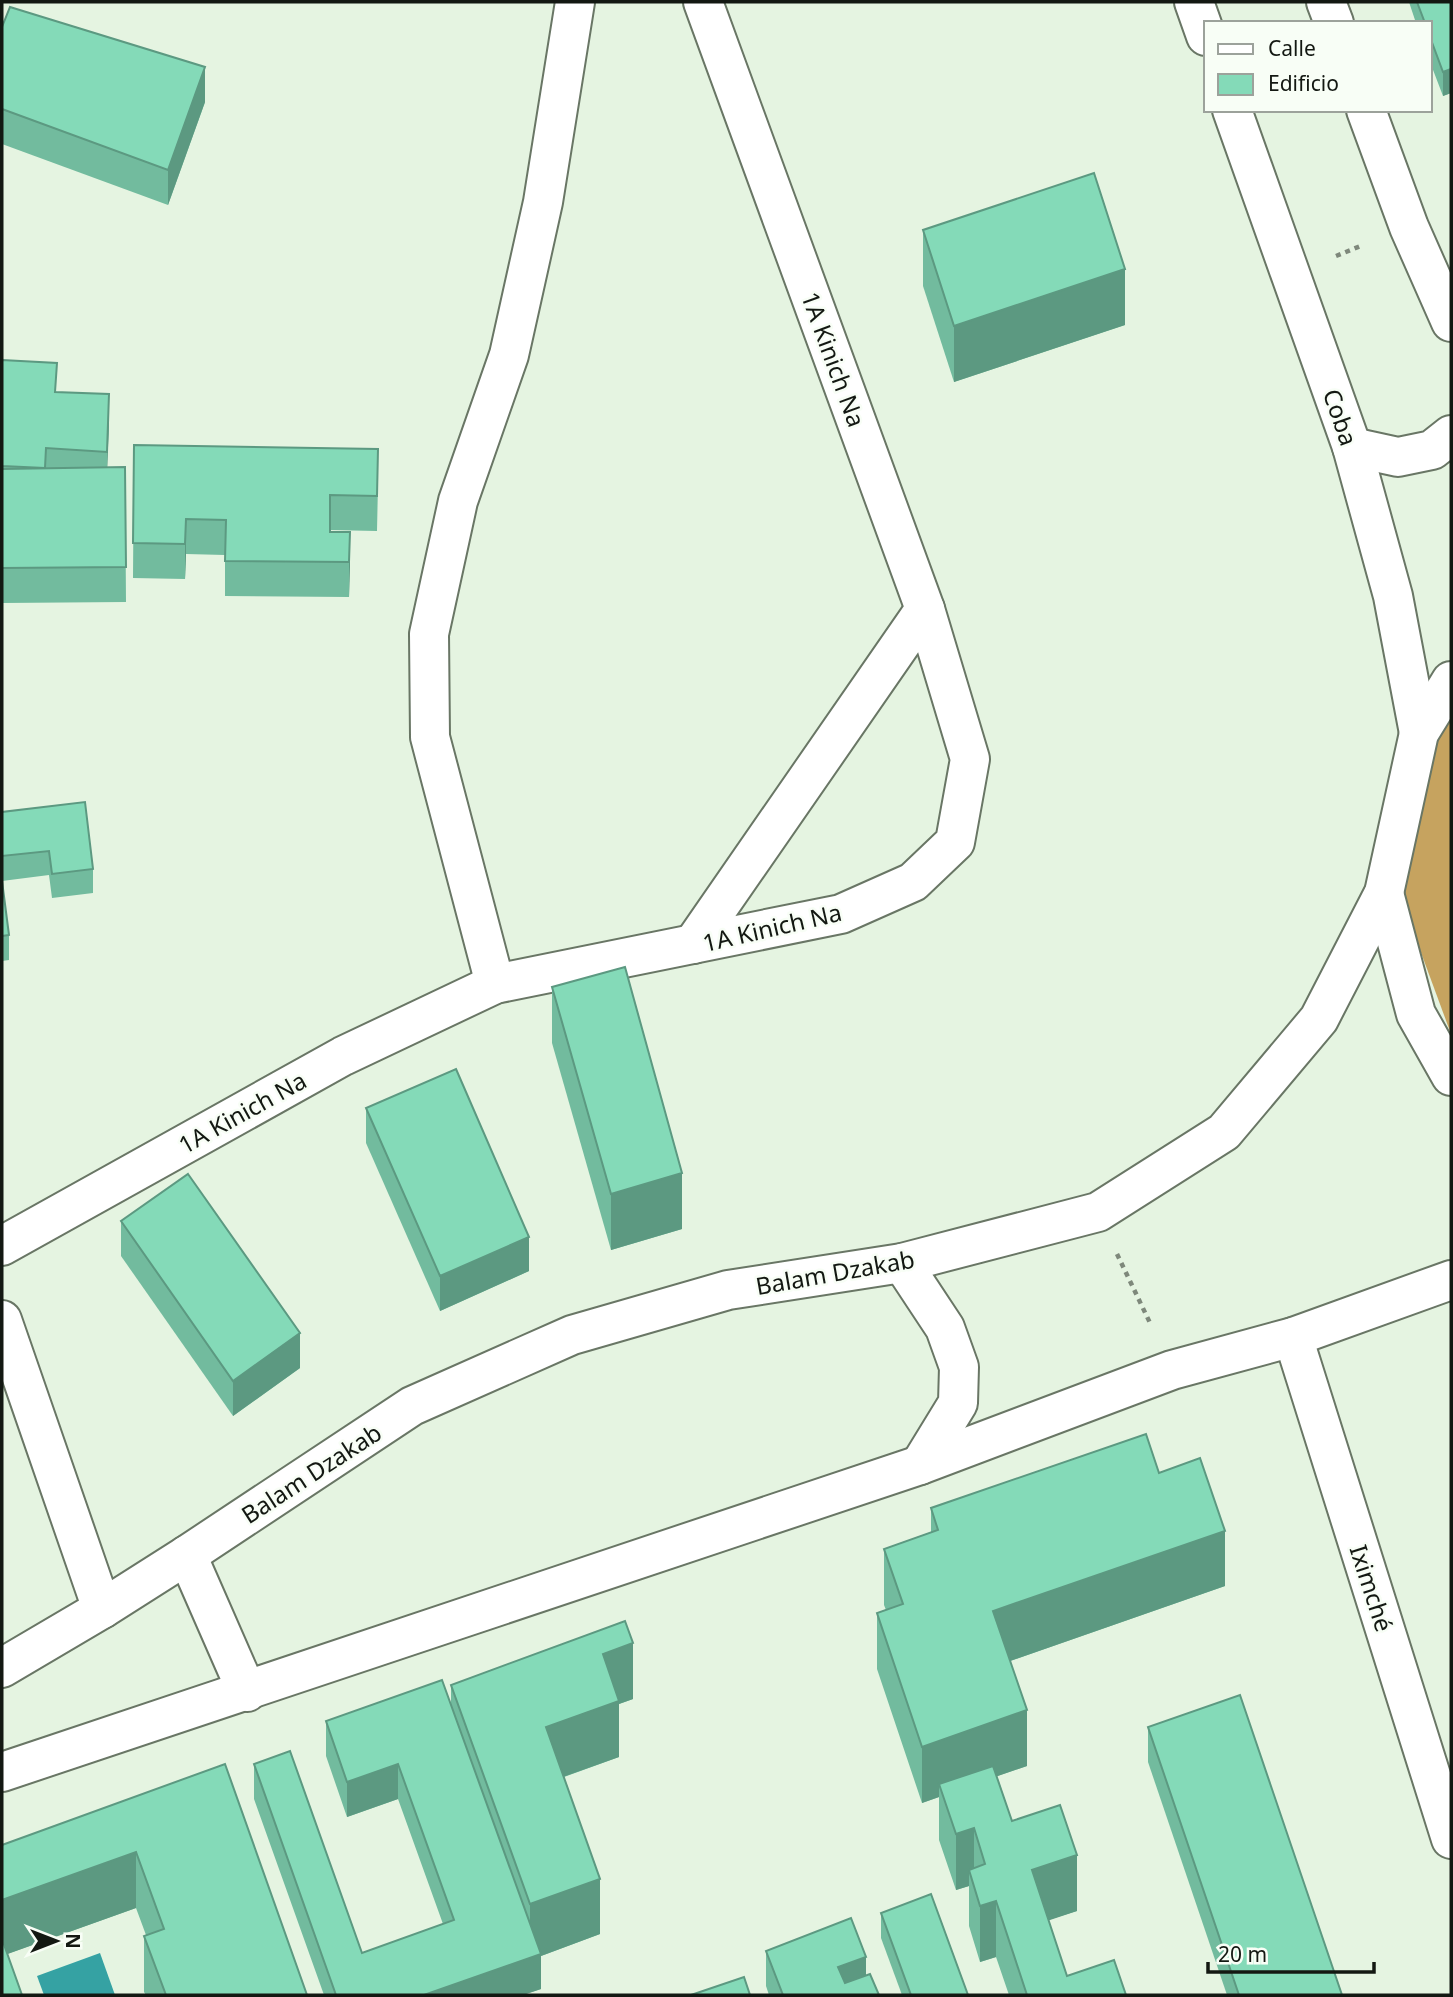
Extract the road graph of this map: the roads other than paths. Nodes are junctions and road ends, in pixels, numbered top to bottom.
1 (575, 2) edge
2 (703, 2) edge
3 (1195, 2) edge
4 (1326, 2) edge
5 (1333, 21) edge
6 (1204, 30) edge
7 (1233, 112) edge
8 (1367, 112) edge
9 (1451, 322) edge
10 (1451, 435) edge
11 (1352, 447) junction
12 (925, 609) junction
13 (1451, 681) edge
14 (1419, 733) junction
15 (1384, 893) junction
16 (694, 944) junction
17 (495, 984) junction
18 (1451, 1076) edge
19 (2, 1246) edge
20 (902, 1263) junction
21 (1451, 1280) edge
22 (2, 1320) edge
23 (1293, 1337) junction
24 (920, 1465) junction
25 (187, 1555) junction
26 (102, 1609) junction
27 (2, 1668) edge
28 (247, 1692) junction
29 (2, 1772) edge
30 (1451, 1839) edge

1 - 17 street
2 - 12 street, 1A Kinich Na
3 - 6 street
4 - 5 street
7 - 11 street, Coba
8 - 9 street
10 - 11 street
11 - 14 street, Coba
12 - 16 street
12 - 16 street, 1A Kinich Na
13 - 14 street, Balam Dzakab
14 - 15 street, Balam Dzakab
15 - 18 street
15 - 20 street, Balam Dzakab
16 - 17 street, 1A Kinich Na
17 - 19 street, 1A Kinich Na
20 - 24 street
20 - 25 street, Balam Dzakab
21 - 23 street
22 - 26 street
23 - 24 street
23 - 30 street, Iximché
24 - 28 street
25 - 26 street, Balam Dzakab
25 - 28 street
26 - 27 street, Balam Dzakab
28 - 29 street

